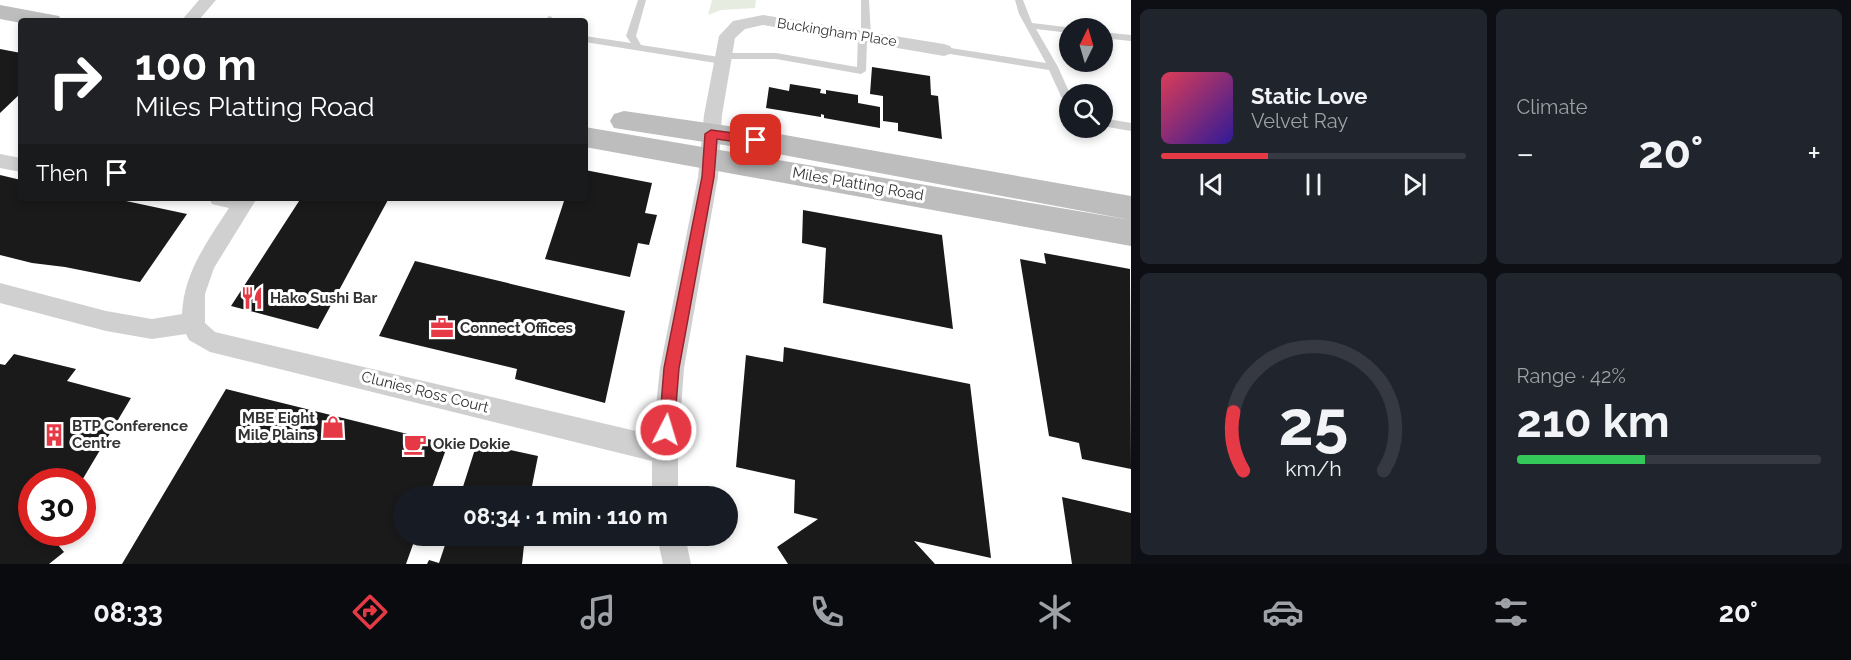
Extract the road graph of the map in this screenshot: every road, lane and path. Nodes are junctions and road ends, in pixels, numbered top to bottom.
1 (208, 0) edge
2 (642, 0) edge
3 (865, 0) edge
4 (1020, 0) edge
5 (0, 12) edge
6 (33, 18) edge
7 (192, 18) edge
8 (1029, 24) junction
9 (1059, 28) edge
10 (0, 30) edge
11 (18, 33) edge
12 (864, 36) junction
13 (1113, 37) edge
14 (588, 39) edge
15 (1131, 39) edge
16 (638, 47) junction
17 (944, 50) joint
18 (723, 58) junction
19 (1053, 67) junction
20 (1061, 84) edge
21 (588, 116) edge
22 (1113, 124) edge
23 (1131, 127) edge
24 (588, 137) edge
25 (710, 146) junction
26 (0, 161) edge
27 (18, 164) edge
28 (245, 201) edge
29 (1131, 208) edge
30 (1131, 233) edge
31 (0, 293) edge
32 (193, 323) junction
33 (665, 451) junction
34 (665, 486) edge
35 (673, 546) edge
36 (677, 564) edge

1 - 7 street
2 - 16 lane
3 - 12 lane
4 - 8 lane
5 - 6 main road
8 - 9 lane
8 - 19 lane
10 - 11 main road
12 - 17 street, Buckingham Place
12 - 18 street, Buckingham Place
12 - 18 lane
13 - 15 lane
14 - 16 lane
16 - 18 lane
17 - 19 lane
18 - 25 street, Buckingham Place
19 - 20 lane
21 - 25 main road, Miles Platting Road
22 - 23 lane
24 - 25 main road, Miles Platting Road
25 - 29 main road, Miles Platting Road
25 - 30 main road, Miles Platting Road
25 - 33 street, Buckingham Place
26 - 27 street
28 - 32 street
31 - 32 street
32 - 33 street, Clunies Ross Court
33 - 34 street, Buckingham Place
35 - 36 street

